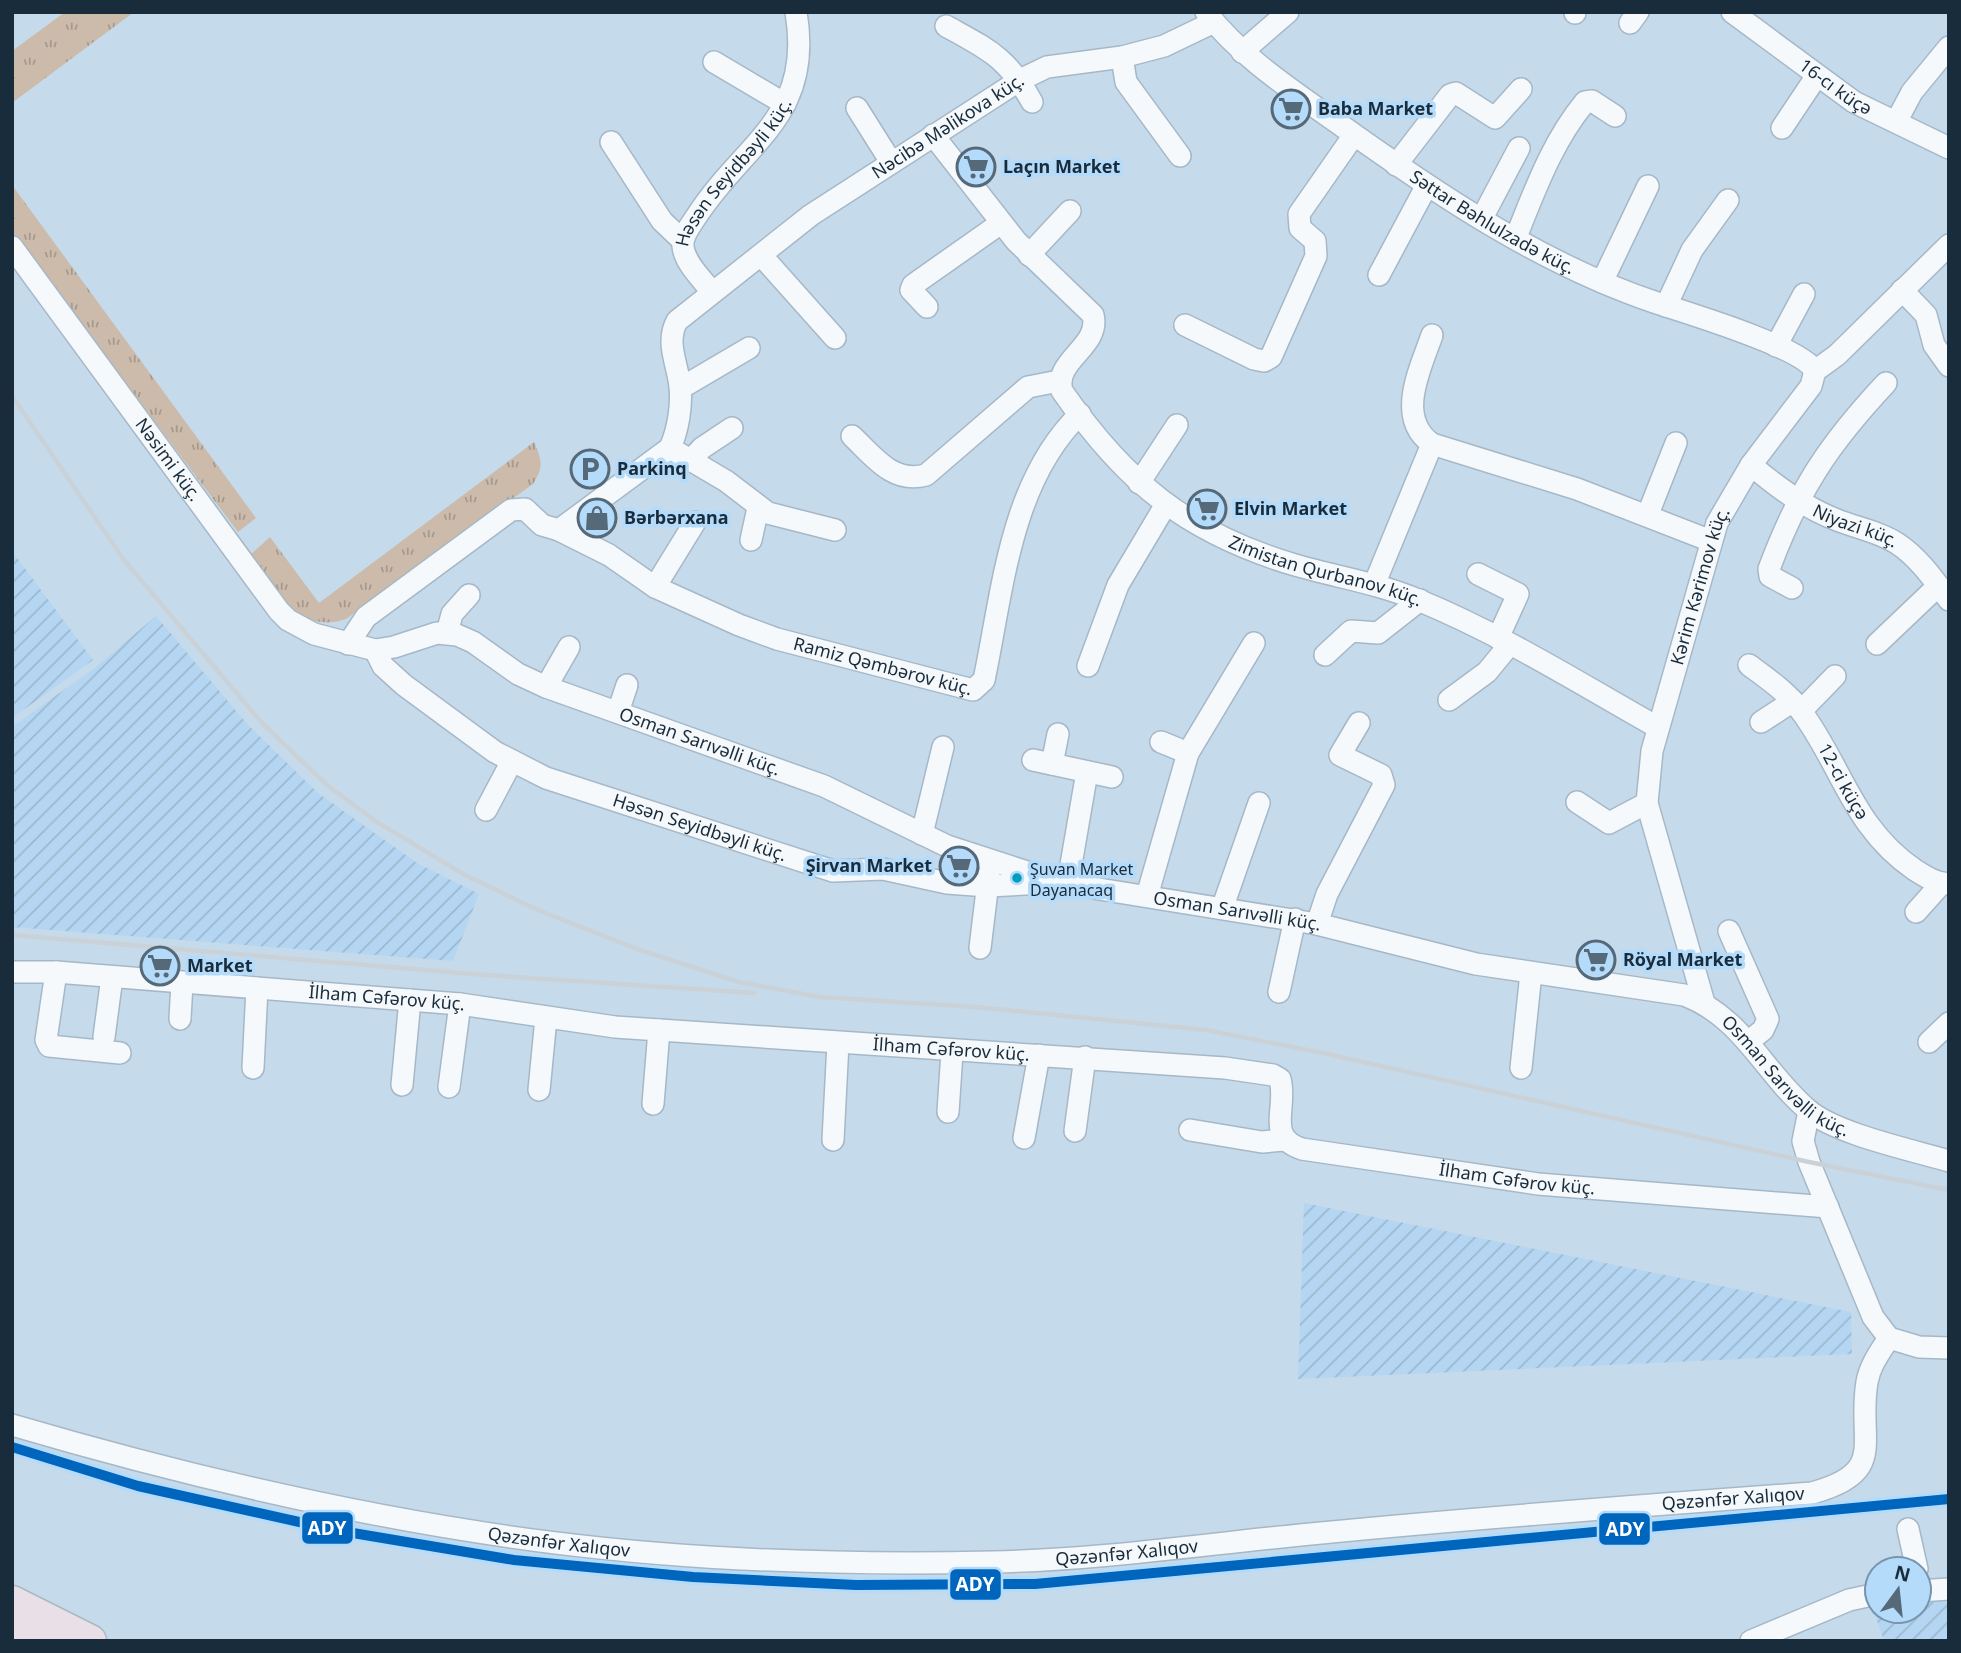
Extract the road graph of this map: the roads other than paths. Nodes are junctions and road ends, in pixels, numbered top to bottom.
1 (796, 12) edge
2 (1287, 12) edge
3 (1732, 12) edge
4 (1210, 17) edge
5 (946, 26) dead end
6 (1949, 47) edge
7 (1242, 52) junction
8 (1122, 57) junction
9 (714, 62) dead end
10 (1816, 77) junction
11 (1020, 80) junction
12 (1521, 89) dead end
13 (1032, 102) dead end
14 (785, 104) junction
15 (857, 108) dead end
16 (1615, 116) dead end
17 (1896, 122) junction
18 (1782, 128) dead end
19 (933, 135) junction
20 (1354, 135) junction
21 (611, 142) dead end
22 (1519, 148) dead end
23 (1949, 148) edge
24 (1180, 156) dead end
25 (891, 162) junction
26 (1396, 165) junction
27 (1427, 185) junction
28 (1648, 186) dead end
29 (1728, 200) dead end
30 (1070, 211) dead end
31 (1482, 218) junction
32 (1001, 223) junction
33 (1516, 237) junction
34 (683, 241) junction
35 (1949, 245) edge
36 (12, 247) edge
37 (761, 255) junction
38 (1029, 255) junction
39 (1379, 275) dead end
40 (1602, 282) junction
41 (1902, 290) junction
42 (711, 292) junction
43 (1804, 294) dead end
44 (1666, 306) junction
45 (927, 307) dead end
46 (1185, 325) dead end
47 (1432, 335) dead end
48 (835, 338) dead end
49 (1776, 346) junction
50 (749, 348) dead end
51 (1949, 366) edge
52 (1815, 371) junction
53 (1059, 381) junction
54 (1886, 383) dead end
55 (681, 388) junction
56 (1080, 414) junction
57 (1177, 425) dead end
58 (732, 428) dead end
59 (852, 436) dead end
60 (1676, 443) dead end
61 (1432, 444) junction
62 (670, 448) junction
63 (690, 461) junction
64 (1751, 465) junction
65 (1139, 483) junction
66 (1797, 499) junction
67 (1165, 506) junction
68 (758, 508) junction
69 (1648, 514) junction
70 (695, 522) dead end
71 (559, 530) junction
72 (835, 530) dead end
73 (751, 540) dead end
74 (1711, 541) junction
75 (1478, 575) dead end
76 (1374, 585) junction
77 (655, 587) junction
78 (1792, 588) dead end
79 (1944, 593) edge
80 (469, 596) dead end
81 (1420, 600) junction
82 (447, 633) junction
83 (1504, 641) junction
84 (1254, 643) dead end
85 (348, 644) junction
86 (1877, 644) dead end
87 (569, 647) dead end
88 (375, 650) junction
89 (1325, 655) dead end
90 (1749, 665) dead end
91 (1088, 666) dead end
92 (1835, 676) dead end
93 (627, 685) dead end
94 (546, 687) junction
95 (1449, 699) dead end
96 (1797, 706) junction
97 (618, 712) junction
98 (1761, 722) dead end
99 (1359, 723) dead end
100 (1657, 727) junction
101 (1058, 734) dead end
102 (1161, 742) dead end
103 (943, 747) dead end
104 (1188, 753) junction
105 (512, 761) junction
106 (1087, 772) junction
107 (1112, 777) dead end
108 (1577, 802) dead end
109 (1259, 803) dead end
110 (1647, 803) junction
111 (486, 810) dead end
112 (922, 834) junction
113 (990, 861) junction
114 (1068, 882) junction
115 (1945, 884) edge
116 (988, 886) junction
117 (1147, 896) junction
118 (1223, 906) junction
119 (1916, 912) dead end
120 (1296, 919) junction
121 (1317, 924) junction
122 (1729, 931) dead end
123 (980, 948) dead end
124 (12, 972) edge
125 (55, 972) junction
126 (1531, 973) junction
127 (112, 977) junction
128 (182, 983) junction
129 (257, 988) junction
130 (1279, 992) dead end
131 (410, 1000) junction
132 (1704, 1003) junction
133 (460, 1004) junction
134 (546, 1018) junction
135 (180, 1019) dead end
136 (1949, 1023) edge
137 (659, 1030) junction
138 (104, 1037) dead end
139 (1749, 1041) junction
140 (1929, 1042) dead end
141 (838, 1043) junction
142 (952, 1052) junction
143 (120, 1053) dead end
144 (1039, 1055) junction
145 (1085, 1057) junction
146 (253, 1068) dead end
147 (1521, 1068) dead end
148 (401, 1085) dead end
149 (449, 1087) dead end
150 (539, 1090) dead end
151 (653, 1104) dead end
152 (1809, 1111) junction
153 (948, 1112) dead end
154 (1190, 1130) dead end
155 (1075, 1131) dead end
156 (1024, 1138) dead end
157 (833, 1140) dead end
158 (1284, 1140) junction
159 (1949, 1161) edge
160 (1828, 1207) junction
161 (1889, 1338) junction
162 (1949, 1348) edge
163 (12, 1425) edge
164 (1908, 1529) dead end
165 (1914, 1555) edge
166 (1863, 1597) edge
167 (12, 1602) edge
168 (12, 1628) edge
169 (39, 1641) edge
170 (90, 1641) edge
171 (1751, 1641) edge

1 - 14 street, Həsən Seyidbəyli küç.
2 - 7 street
3 - 10 street, 16-cı küçə
4 - 7 street, Səttar Bəhlulzadə küç.
4 - 8 street, Nəcibə Məlikova küç.
5 - 11 street
6 - 17 street
7 - 20 street, Səttar Bəhlulzadə küç.
8 - 11 street, Nəcibə Məlikova küç.
8 - 24 street
9 - 14 street
10 - 17 street, 16-cı küçə
10 - 18 street
11 - 13 street
11 - 19 street, Nəcibə Məlikova küç.
12 - 26 street
14 - 34 street, Həsən Seyidbəyli küç.
15 - 25 street
16 - 33 street
17 - 23 street, 16-cı küçə
19 - 25 street, Nəcibə Məlikova küç.
19 - 32 street
20 - 26 street, Səttar Bəhlulzadə küç.
20 - 46 street
21 - 34 street
22 - 31 street
25 - 37 street, Nəcibə Məlikova küç.
26 - 27 street, Səttar Bəhlulzadə küç.
27 - 31 street, Səttar Bəhlulzadə küç.
27 - 39 street
28 - 40 street
29 - 44 street
30 - 38 street
31 - 33 street, Səttar Bəhlulzadə küç.
32 - 38 street
32 - 45 street
33 - 40 street, Səttar Bəhlulzadə küç.
34 - 42 street, Həsən Seyidbəyli küç.
35 - 41 street, Kərim Kərimov küç.
36 - 85 street, Nəsimi küç.
37 - 42 street, Nəcibə Məlikova küç.
37 - 48 street
38 - 53 street
40 - 44 street, Səttar Bəhlulzadə küç.
41 - 51 street
41 - 52 street, Kərim Kərimov küç.
42 - 55 street
43 - 49 street
44 - 49 street, Səttar Bəhlulzadə küç.
47 - 61 street
49 - 52 street, Səttar Bəhlulzadə küç.
50 - 55 street
52 - 64 street, Kərim Kərimov küç.
53 - 56 street, Zimistan Qurbanov küç.
53 - 59 street
54 - 66 street
55 - 62 street
56 - 65 street, Zimistan Qurbanov küç.
56 - 77 street, Ramiz Qəmbərov küç.
57 - 65 street
58 - 63 street
60 - 69 street
61 - 69 street
61 - 76 street
62 - 63 street
62 - 71 street
63 - 68 street
64 - 66 street, Niyazi küç.
64 - 74 street, Kərim Kərimov küç.
65 - 67 street, Zimistan Qurbanov küç.
66 - 78 street
66 - 79 street, Niyazi küç.
67 - 76 street, Zimistan Qurbanov küç.
67 - 91 street
68 - 72 street
68 - 73 street
69 - 74 street
70 - 77 street
71 - 77 street, Ramiz Qəmbərov küç.
71 - 85 street
74 - 100 street, Kərim Kərimov küç.
75 - 83 street
76 - 81 street, Zimistan Qurbanov küç.
79 - 86 street
80 - 82 street
81 - 83 street, Zimistan Qurbanov küç.
81 - 89 street
82 - 88 street
82 - 94 street, Osman Sarıvəlli küç.
83 - 95 street
83 - 100 street, Zimistan Qurbanov küç.
84 - 104 street
85 - 88 street
87 - 94 street
88 - 105 street, Həsən Seyidbəyli küç.
90 - 96 street, 12-ci küçə
92 - 96 street
93 - 97 street
94 - 97 street, Osman Sarıvəlli küç.
96 - 98 street
96 - 115 street, 12-ci küçə
97 - 112 street, Osman Sarıvəlli küç.
99 - 121 street
100 - 110 street, Kərim Kərimov küç.
101 - 106 street
102 - 104 street
103 - 112 street
104 - 117 street
105 - 111 street
105 - 116 street, Həsən Seyidbəyli küç.
106 - 107 street
106 - 114 street
108 - 110 street
109 - 118 street
110 - 132 street, Kərim Kərimov küç.
112 - 113 street, Osman Sarıvəlli küç.
113 - 114 street, Osman Sarıvəlli küç.
113 - 116 street
114 - 116 street, Həsən Seyidbəyli küç.
114 - 117 street, Osman Sarıvəlli küç.
115 - 119 street
116 - 123 street
117 - 118 street, Osman Sarıvəlli küç.
118 - 120 street, Osman Sarıvəlli küç.
120 - 121 street, Osman Sarıvəlli küç.
120 - 130 street
121 - 126 street, Osman Sarıvəlli küç.
122 - 139 street
124 - 125 street, İlham Cəfərov küç.
125 - 127 street, İlham Cəfərov küç.
125 - 143 street
126 - 132 street, Osman Sarıvəlli küç.
126 - 147 street
127 - 128 street, İlham Cəfərov küç.
127 - 138 street
128 - 129 street, İlham Cəfərov küç.
128 - 135 street
129 - 131 street, İlham Cəfərov küç.
129 - 146 street
131 - 133 street, İlham Cəfərov küç.
131 - 148 street
132 - 139 street, Osman Sarıvəlli küç.
133 - 134 street, İlham Cəfərov küç.
133 - 149 street
134 - 137 street, İlham Cəfərov küç.
134 - 150 street
136 - 140 street
137 - 141 street, İlham Cəfərov küç.
137 - 151 street
139 - 152 street, Osman Sarıvəlli küç.
141 - 142 street, İlham Cəfərov küç.
141 - 157 street
142 - 144 street, İlham Cəfərov küç.
142 - 153 street
144 - 145 street, İlham Cəfərov küç.
144 - 156 street
145 - 155 street
145 - 158 street, İlham Cəfərov küç.
152 - 159 street, Osman Sarıvəlli küç.
152 - 160 street
154 - 158 street
158 - 160 street, İlham Cəfərov küç.
160 - 161 street
161 - 162 street
161 - 163 street, Qəzənfər Xalıqov
164 - 165 street
166 - 171 street
167 - 170 highway
168 - 169 highway

